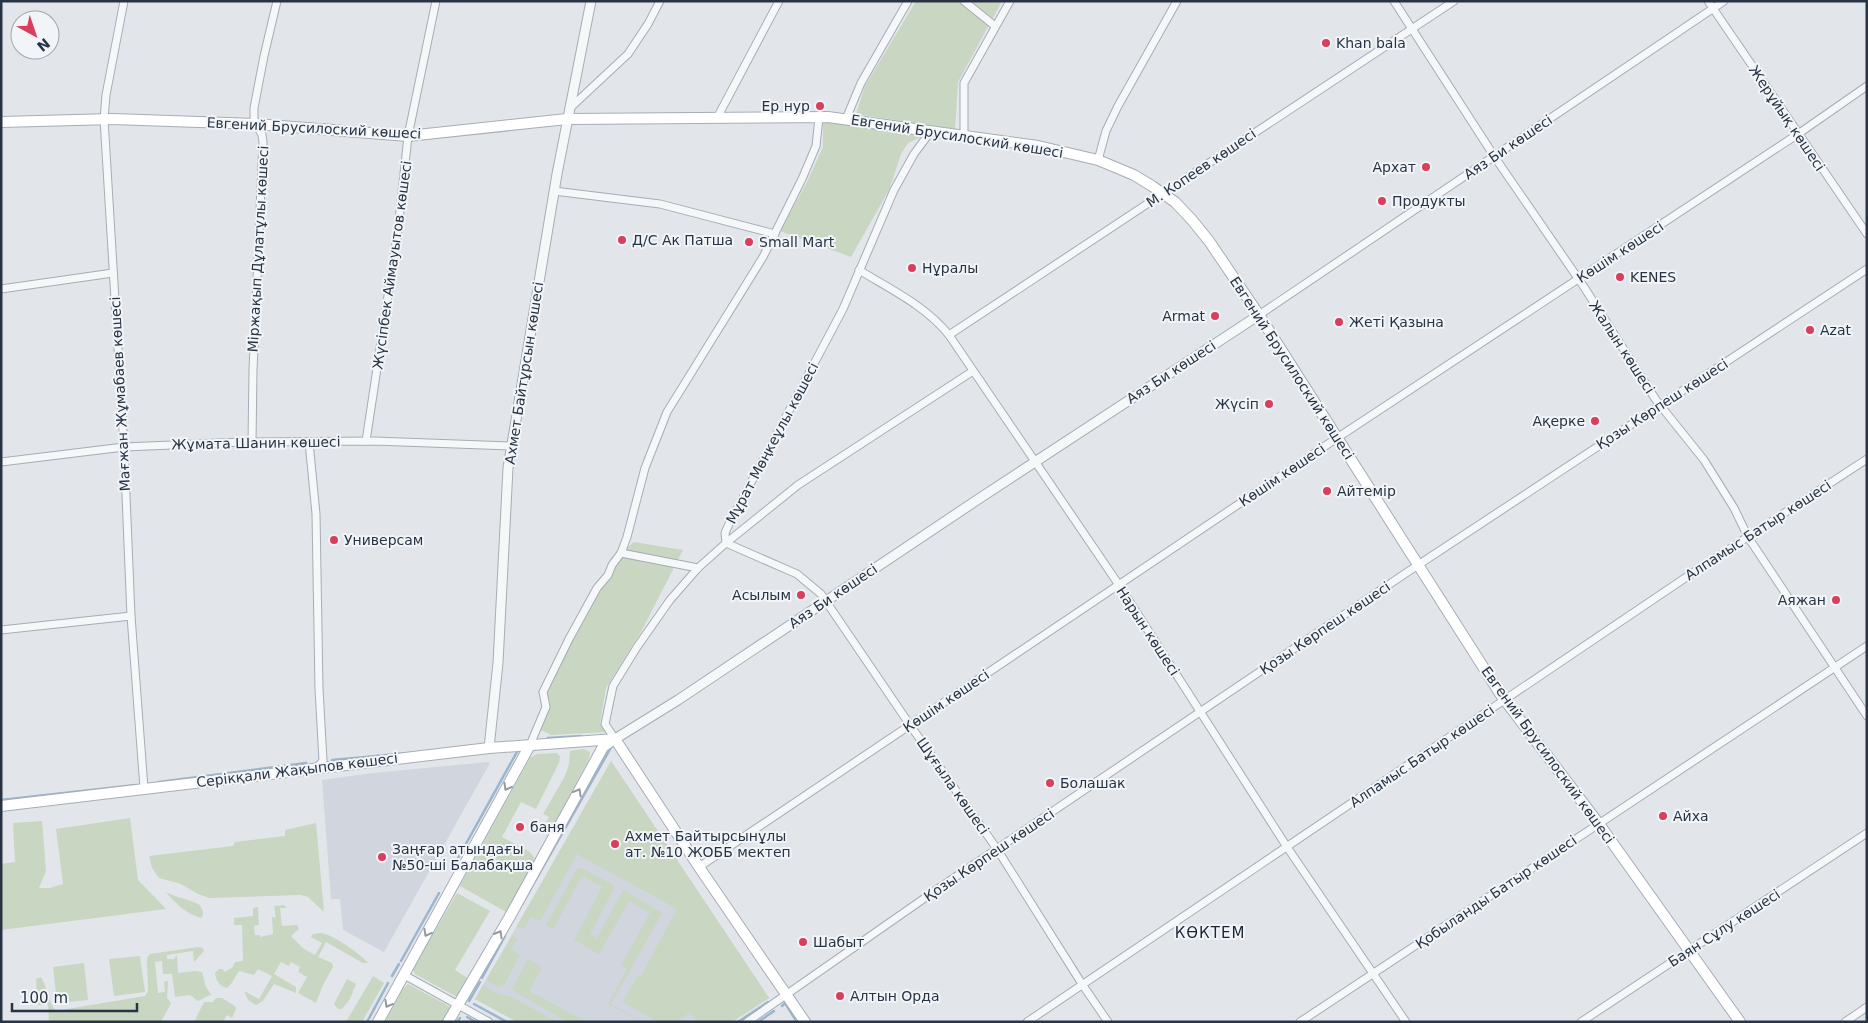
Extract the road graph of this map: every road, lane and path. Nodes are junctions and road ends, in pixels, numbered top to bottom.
1 (124, 1) edge
2 (277, 1) edge
3 (436, 1) edge
4 (591, 1) edge
5 (660, 1) edge
6 (779, 1) edge
7 (908, 1) edge
8 (964, 1) edge
9 (1010, 1) edge
10 (1178, 1) edge
11 (1394, 1) edge
12 (1454, 1) edge
13 (1708, 1) edge
14 (1724, 1) edge
15 (1713, 8) junction
16 (995, 26) junction
17 (1412, 29) junction
18 (1867, 86) edge
19 (568, 114) junction
20 (819, 117) junction
21 (717, 118) junction
22 (104, 119) junction
23 (846, 119) junction
24 (1, 122) edge
25 (256, 124) junction
26 (931, 131) junction
27 (1798, 134) junction
28 (964, 135) junction
29 (408, 136) junction
30 (1494, 156) junction
31 (1098, 160) junction
32 (554, 191) junction
33 (1162, 193) junction
34 (775, 234) junction
35 (1867, 234) edge
36 (1867, 269) edge
37 (859, 270) junction
38 (113, 273) junction
39 (1578, 278) junction
40 (1, 289) edge
41 (1259, 315) junction
42 (949, 335) junction
43 (973, 371) junction
44 (1661, 406) junction
45 (1337, 438) junction
46 (366, 441) junction
47 (252, 442) junction
48 (309, 442) junction
49 (512, 446) junction
50 (124, 447) junction
51 (1867, 459) edge
52 (1, 462) edge
53 (1034, 462) junction
54 (1748, 537) junction
55 (726, 543) junction
56 (621, 553) junction
57 (1419, 565) junction
58 (698, 568) junction
59 (1119, 585) junction
60 (826, 601) junction
61 (131, 616) junction
62 (1, 630) edge
63 (1867, 646) edge
64 (1835, 666) junction
65 (1505, 700) junction
66 (1201, 711) junction
67 (1867, 716) edge
68 (910, 725) junction
69 (615, 738) junction
70 (592, 740) junction
71 (530, 745) junction
72 (489, 748) junction
73 (598, 756) junction
74 (317, 767) junction
75 (144, 788) junction
76 (1, 806) edge
77 (1599, 824) junction
78 (1867, 833) edge
79 (1287, 847) junction
80 (997, 849) junction
81 (699, 867) junction
82 (1689, 950) junction
83 (1374, 973) junction
84 (400, 981) junction
85 (1082, 984) junction
86 (788, 995) junction
87 (458, 1005) junction
88 (1867, 1007) edge
89 (378, 1022) edge
90 (448, 1022) edge
91 (489, 1022) edge
92 (747, 1022) edge
93 (805, 1022) edge
94 (1027, 1022) edge
95 (1108, 1022) edge
96 (1300, 1022) edge
97 (1406, 1022) edge
98 (1581, 1022) edge
99 (1740, 1022) edge
100 (1845, 1022) edge

1 - 22 street, Мағжан Жұмабаев көшесі
2 - 25 street, Міржақып Дұлатұлы көшесі
3 - 29 street, Жүсіпбек Аймауытов көшесі
4 - 19 street, Ахмет Байтұрсын көшесі
5 - 19 street
6 - 21 street
7 - 23 street
8 - 16 street
9 - 16 street
10 - 31 street
11 - 17 street, Жалын көшесі
12 - 17 street, М. Копеев көшесі
13 - 15 street, Жерұйық көшесі
14 - 15 street, Аяз Би көшесі
15 - 27 street, Жерұйық көшесі
15 - 30 street, Аяз Би көшесі
16 - 28 street
17 - 30 street, Жалын көшесі
17 - 33 street, М. Копеев көшесі
18 - 27 street, Көшім көшесі
19 - 21 main road, Евгений Брусилоский көшесі
19 - 29 main road, Евгений Брусилоский көшесі
19 - 32 street, Ахмет Байтұрсын көшесі
20 - 21 main road, Евгений Брусилоский көшесі
20 - 23 main road, Евгений Брусилоский көшесі
20 - 34 street
22 - 24 main road, Евгений Брусилоский көшесі
22 - 25 main road, Евгений Брусилоский көшесі
22 - 38 street, Мағжан Жұмабаев көшесі
23 - 26 main road, Евгений Брусилоский көшесі
25 - 29 main road, Евгений Брусилоский көшесі
25 - 47 street, Міржақып Дұлатұлы көшесі
26 - 28 main road, Евгений Брусилоский көшесі
26 - 37 street, Мұрат Мөңкеұлы көшесі
27 - 35 street, Жерұйық көшесі
27 - 39 street, Көшім көшесі
28 - 31 main road, Евгений Брусилоский көшесі
29 - 46 street, Жүсіпбек Аймауытов көшесі
30 - 39 street, Жалын көшесі
30 - 41 street, Аяз Би көшесі
31 - 33 main road, Евгений Брусилоский көшесі
32 - 34 street
32 - 49 street, Ахмет Байтұрсын көшесі
33 - 41 main road, Евгений Брусилоский көшесі
33 - 42 street, М. Копеев көшесі
34 - 56 street
36 - 44 street, Қозы Көрпеш көшесі
37 - 42 street, Нарын көшесі
37 - 55 street, Мұрат Мөңкеұлы көшесі
38 - 40 street
38 - 50 street, Мағжан Жұмабаев көшесі
39 - 44 street, Жалын көшесі
39 - 45 street, Көшім көшесі
41 - 45 main road, Евгений Брусилоский көшесі
41 - 53 street, Аяз Би көшесі
42 - 43 street, Нарын көшесі
43 - 53 street, Нарын көшесі
43 - 55 street
44 - 54 street, Жалын көшесі
44 - 57 street, Қозы Көрпеш көшесі
45 - 57 main road, Евгений Брусилоский көшесі
45 - 59 street, Көшім көшесі
46 - 48 street, Жұмата Шанин көшесі
46 - 49 street, Жұмата Шанин көшесі
47 - 48 street, Жұмата Шанин көшесі
47 - 50 street, Жұмата Шанин көшесі
48 - 74 street
49 - 72 street, Ахмет Байтұрсын көшесі
50 - 52 street, Жұмата Шанин көшесі
50 - 61 street, Мағжан Жұмабаев көшесі
51 - 54 street, Алпамыс Батыр көшесі
53 - 59 street, Нарын көшесі
53 - 60 street, Аяз Би көшесі
54 - 64 street, Жалын көшесі
54 - 65 street, Алпамыс Батыр көшесі
55 - 58 street, Мұрат Мөңкеұлы көшесі
55 - 60 street, Шұғыла көшесі
56 - 58 street
56 - 71 street
57 - 65 main road, Евгений Брусилоский көшесі
57 - 66 street, Қозы Көрпеш көшесі
58 - 69 street, Мұрат Мөңкеұлы көшесі
59 - 66 street, Нарын көшесі
59 - 68 street, Көшім көшесі
60 - 68 street, Шұғыла көшесі
60 - 69 street, Аяз Би көшесі
61 - 62 street
61 - 75 street, Мағжан Жұмабаев көшесі
63 - 64 street, Қобыланды Батыр көшесі
64 - 67 street, Жалын көшесі
64 - 77 street, Қобыланды Батыр көшесі
65 - 77 main road, Евгений Брусилоский көшесі
65 - 79 street, Алпамыс Батыр көшесі
66 - 79 street, Нарын көшесі
66 - 80 street, Қозы Көрпеш көшесі
68 - 80 street, Шұғыла көшесі
68 - 81 street, Көшім көшесі
69 - 70 main road, Серікқали Жақыпов көшесі
69 - 73 main road
69 - 81 main road
70 - 71 main road, Серікқали Жақыпов көшесі
70 - 73 main road
71 - 72 main road, Серікқали Жақыпов көшесі
71 -> 84 main road
72 - 74 main road, Серікқали Жақыпов көшесі
87 -> 73 main road
74 - 75 main road, Серікқали Жақыпов көшесі
75 - 76 main road, Серікқали Жақыпов көшесі
77 - 82 main road, Евгений Брусилоский көшесі
77 - 83 street, Қобыланды Батыр көшесі
78 - 82 street, Баян Сұлу көшесі
79 - 83 street, Нарын көшесі
79 - 85 street, Алпамыс Батыр көшесі
80 - 85 street, Шұғыла көшесі
80 - 86 street, Қозы Көрпеш көшесі
81 - 86 main road
82 - 98 street, Баян Сұлу көшесі
82 - 99 main road, Евгений Брусилоский көшесі
83 - 96 street, Қобыланды Батыр көшесі
83 - 97 street, Нарын көшесі
84 - 87 street
84 -> 89 main road
85 - 94 street, Алпамыс Батыр көшесі
85 - 95 street, Шұғыла көшесі
86 - 92 street, Қозы Көрпеш көшесі
86 - 93 main road
87 - 90 main road
87 - 91 street
88 - 100 street

